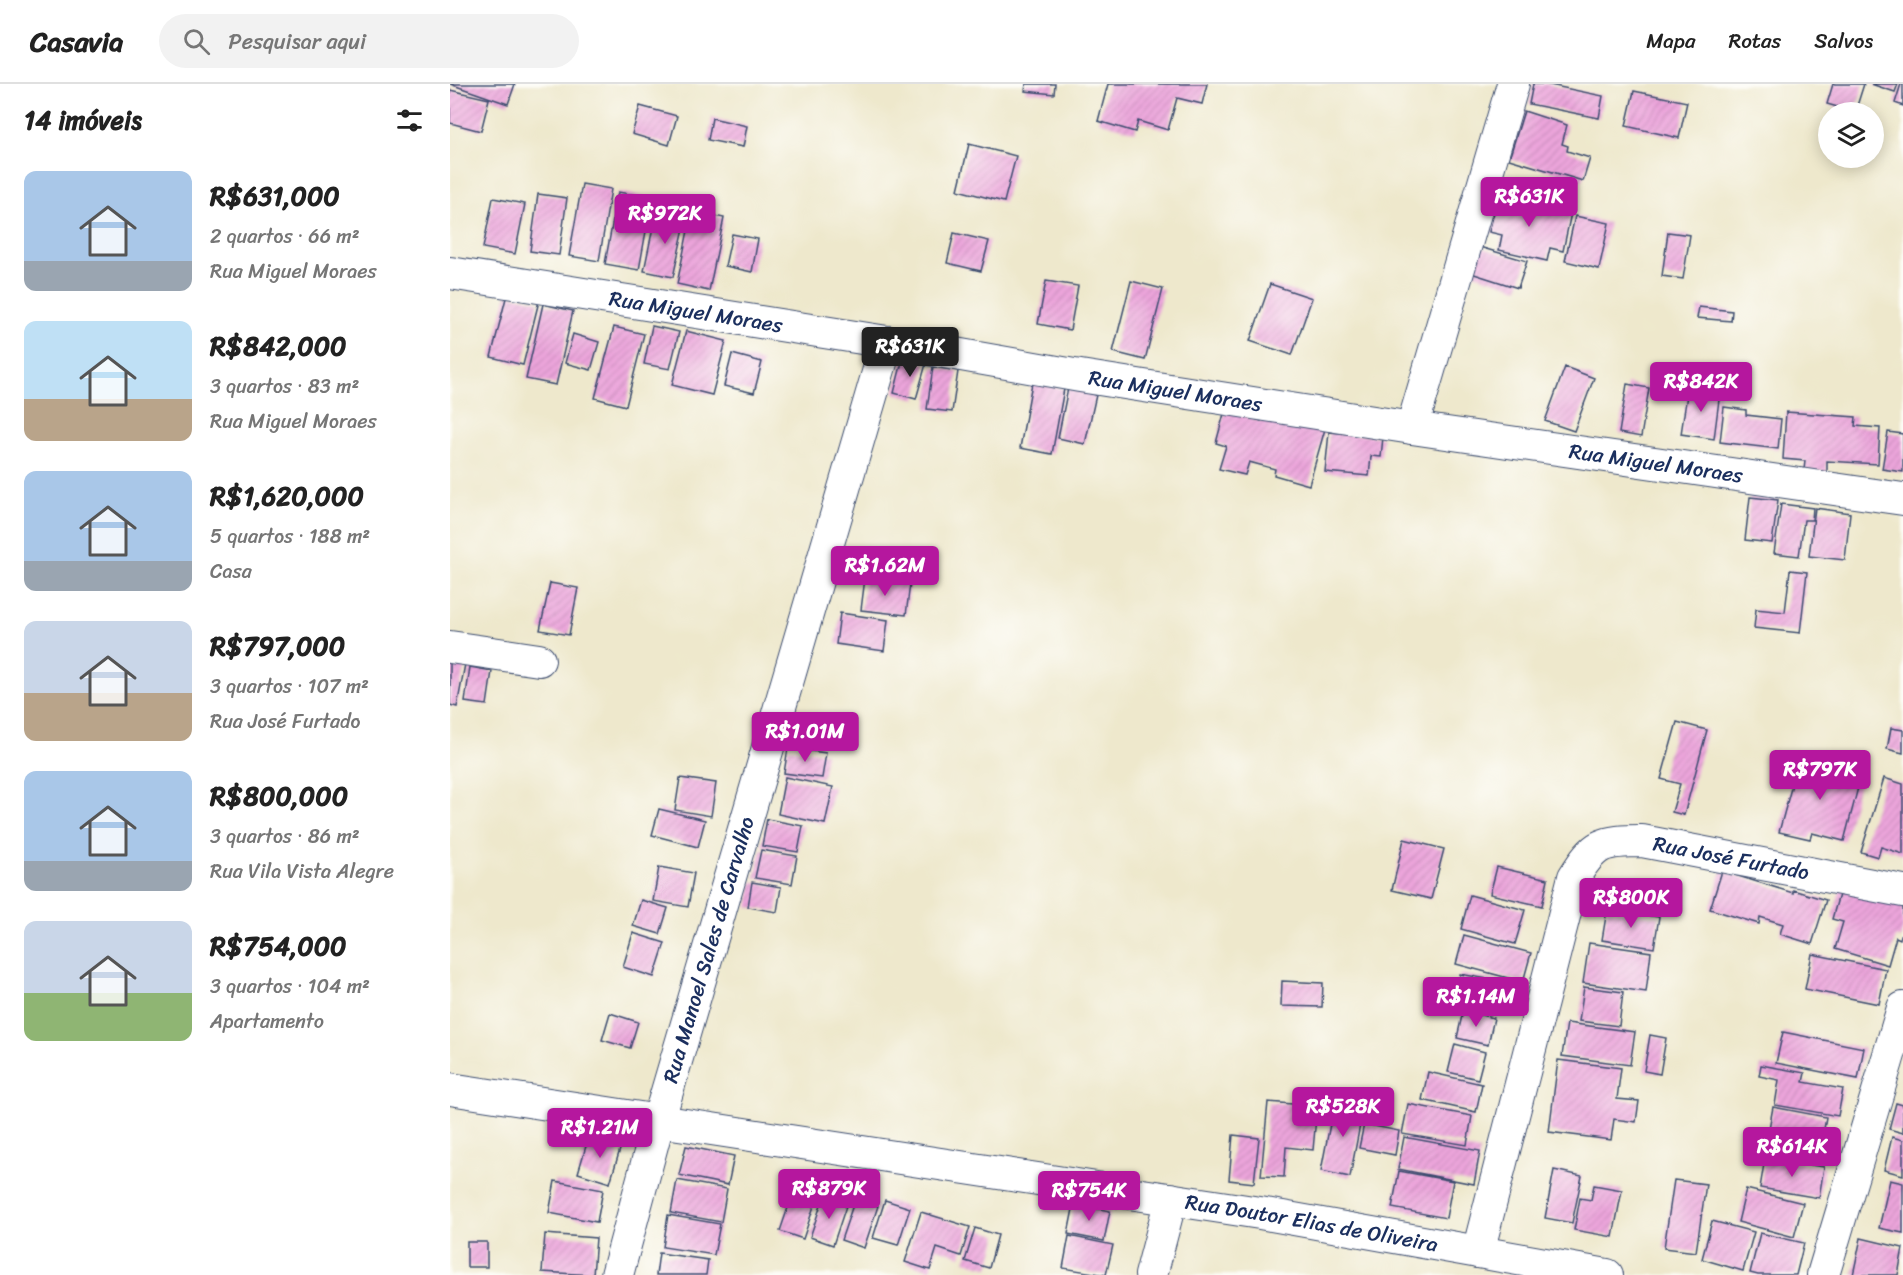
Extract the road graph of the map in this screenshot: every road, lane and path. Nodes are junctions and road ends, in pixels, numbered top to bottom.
1 (1513, 84) edge
2 (450, 273) edge
3 (887, 342) junction
4 (1412, 428) junction
5 (1903, 499) edge
6 (450, 647) edge
7 (539, 660) dead end
8 (1903, 891) edge
9 (1903, 1008) edge
10 (450, 1089) edge
11 (659, 1119) junction
12 (1171, 1199) junction
13 (1478, 1252) junction
14 (617, 1275) edge
15 (1151, 1275) edge
16 (1607, 1275) edge
17 (1822, 1275) edge

1 - 4 street
2 - 3 street, Rua Miguel Moraes
3 - 4 street, Rua Miguel Moraes
3 - 11 street, Rua Manoel Sales de Carvalho
4 - 5 street, Rua Miguel Moraes
6 - 7 street
8 - 13 street, Rua José Furtado
9 - 17 street
10 - 11 street, Rua Doutor Elias de Oliveira
11 - 12 street, Rua Doutor Elias de Oliveira
11 - 14 street, Rua Manoel Sales de Carvalho
12 - 13 street, Rua Doutor Elias de Oliveira
12 - 15 street
13 - 16 street, Rua Doutor Elias de Oliveira

